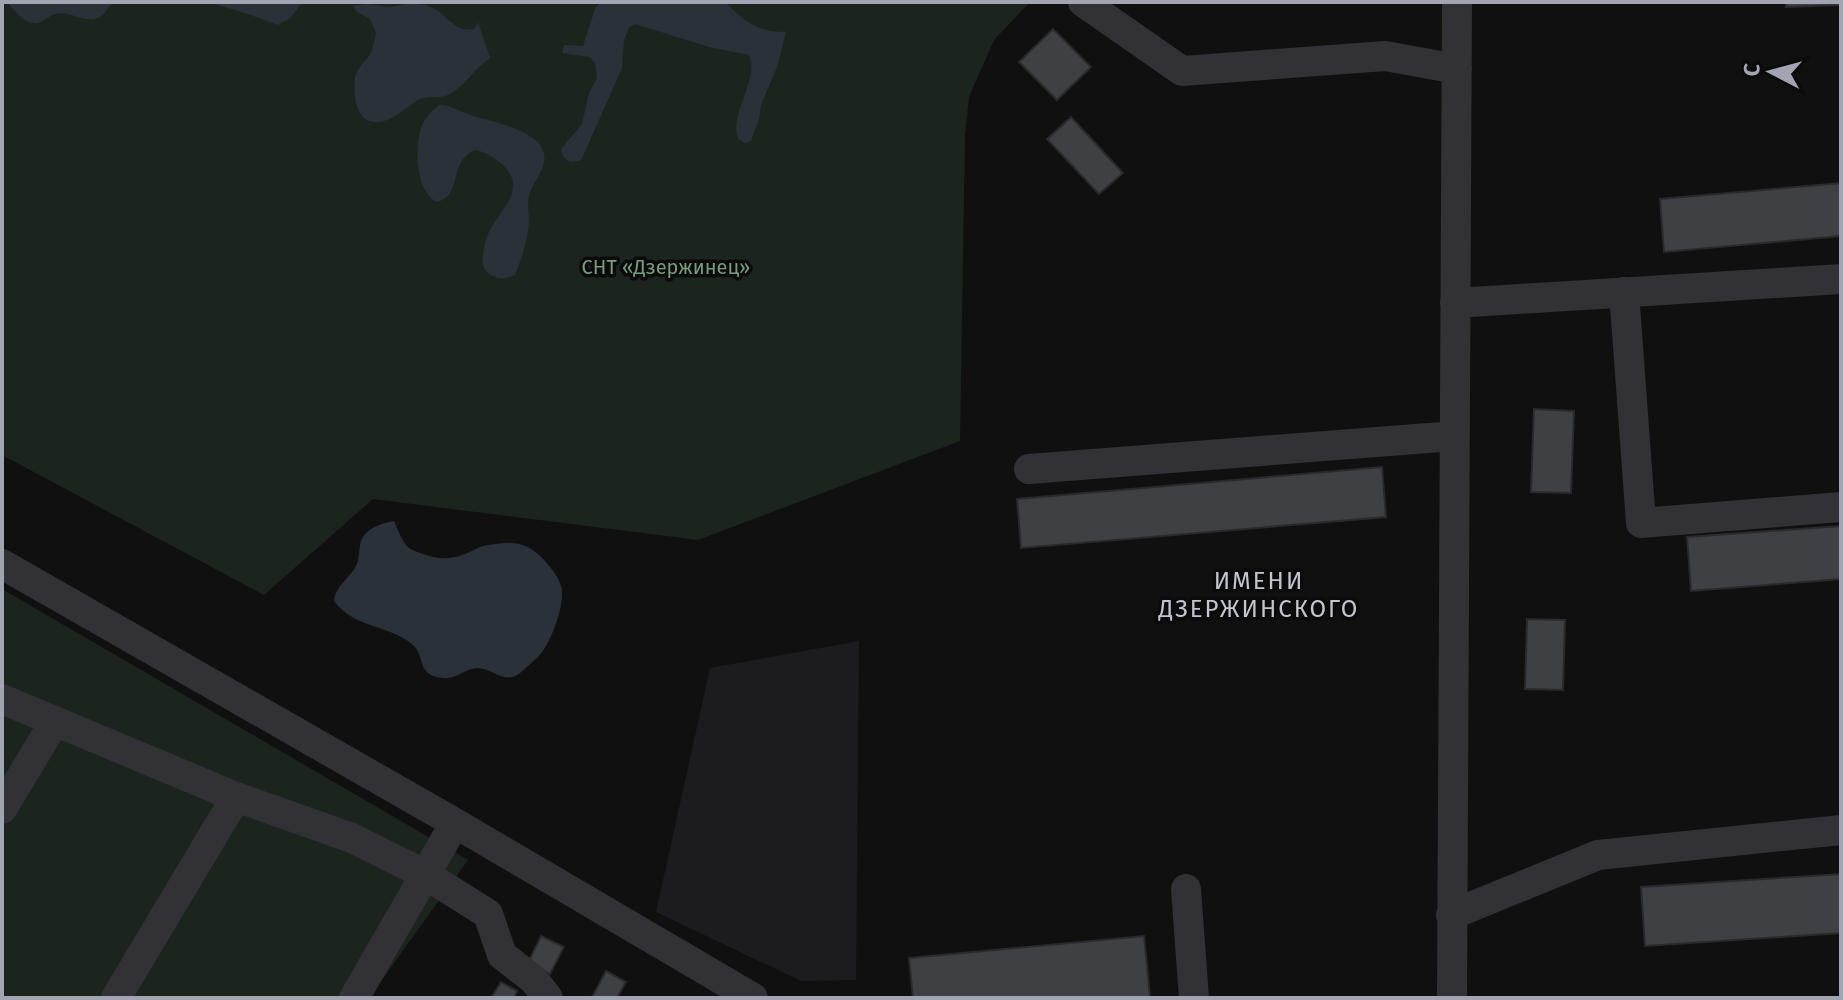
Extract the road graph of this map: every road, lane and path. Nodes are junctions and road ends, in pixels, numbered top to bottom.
1 (1083, 2) edge
2 (1457, 2) edge
3 (1457, 69) junction
4 (1841, 279) edge
5 (1624, 292) junction
6 (1455, 303) junction
7 (1454, 436) junction
8 (1029, 469) dead end
9 (1841, 507) edge
10 (2, 564) edge
11 (2, 699) edge
12 (55, 721) junction
13 (236, 797) junction
14 (2, 809) edge
15 (455, 823) junction
16 (1841, 830) edge
17 (426, 875) junction
18 (1186, 889) dead end
19 (1451, 915) junction
20 (116, 998) edge
21 (354, 998) edge
22 (548, 998) edge
23 (753, 998) edge
24 (1194, 998) edge
25 (1452, 998) edge

1 - 3 street
2 - 3 street
3 - 6 street
4 - 5 street
5 - 6 street
5 - 9 street
6 - 7 street
7 - 8 street
7 - 19 street
10 - 15 street
11 - 12 street
12 - 13 street
12 - 14 street
13 - 17 street
13 - 20 street
15 - 17 street
15 - 23 street
16 - 19 street
17 - 21 street
17 - 22 street
18 - 24 street
19 - 25 street

